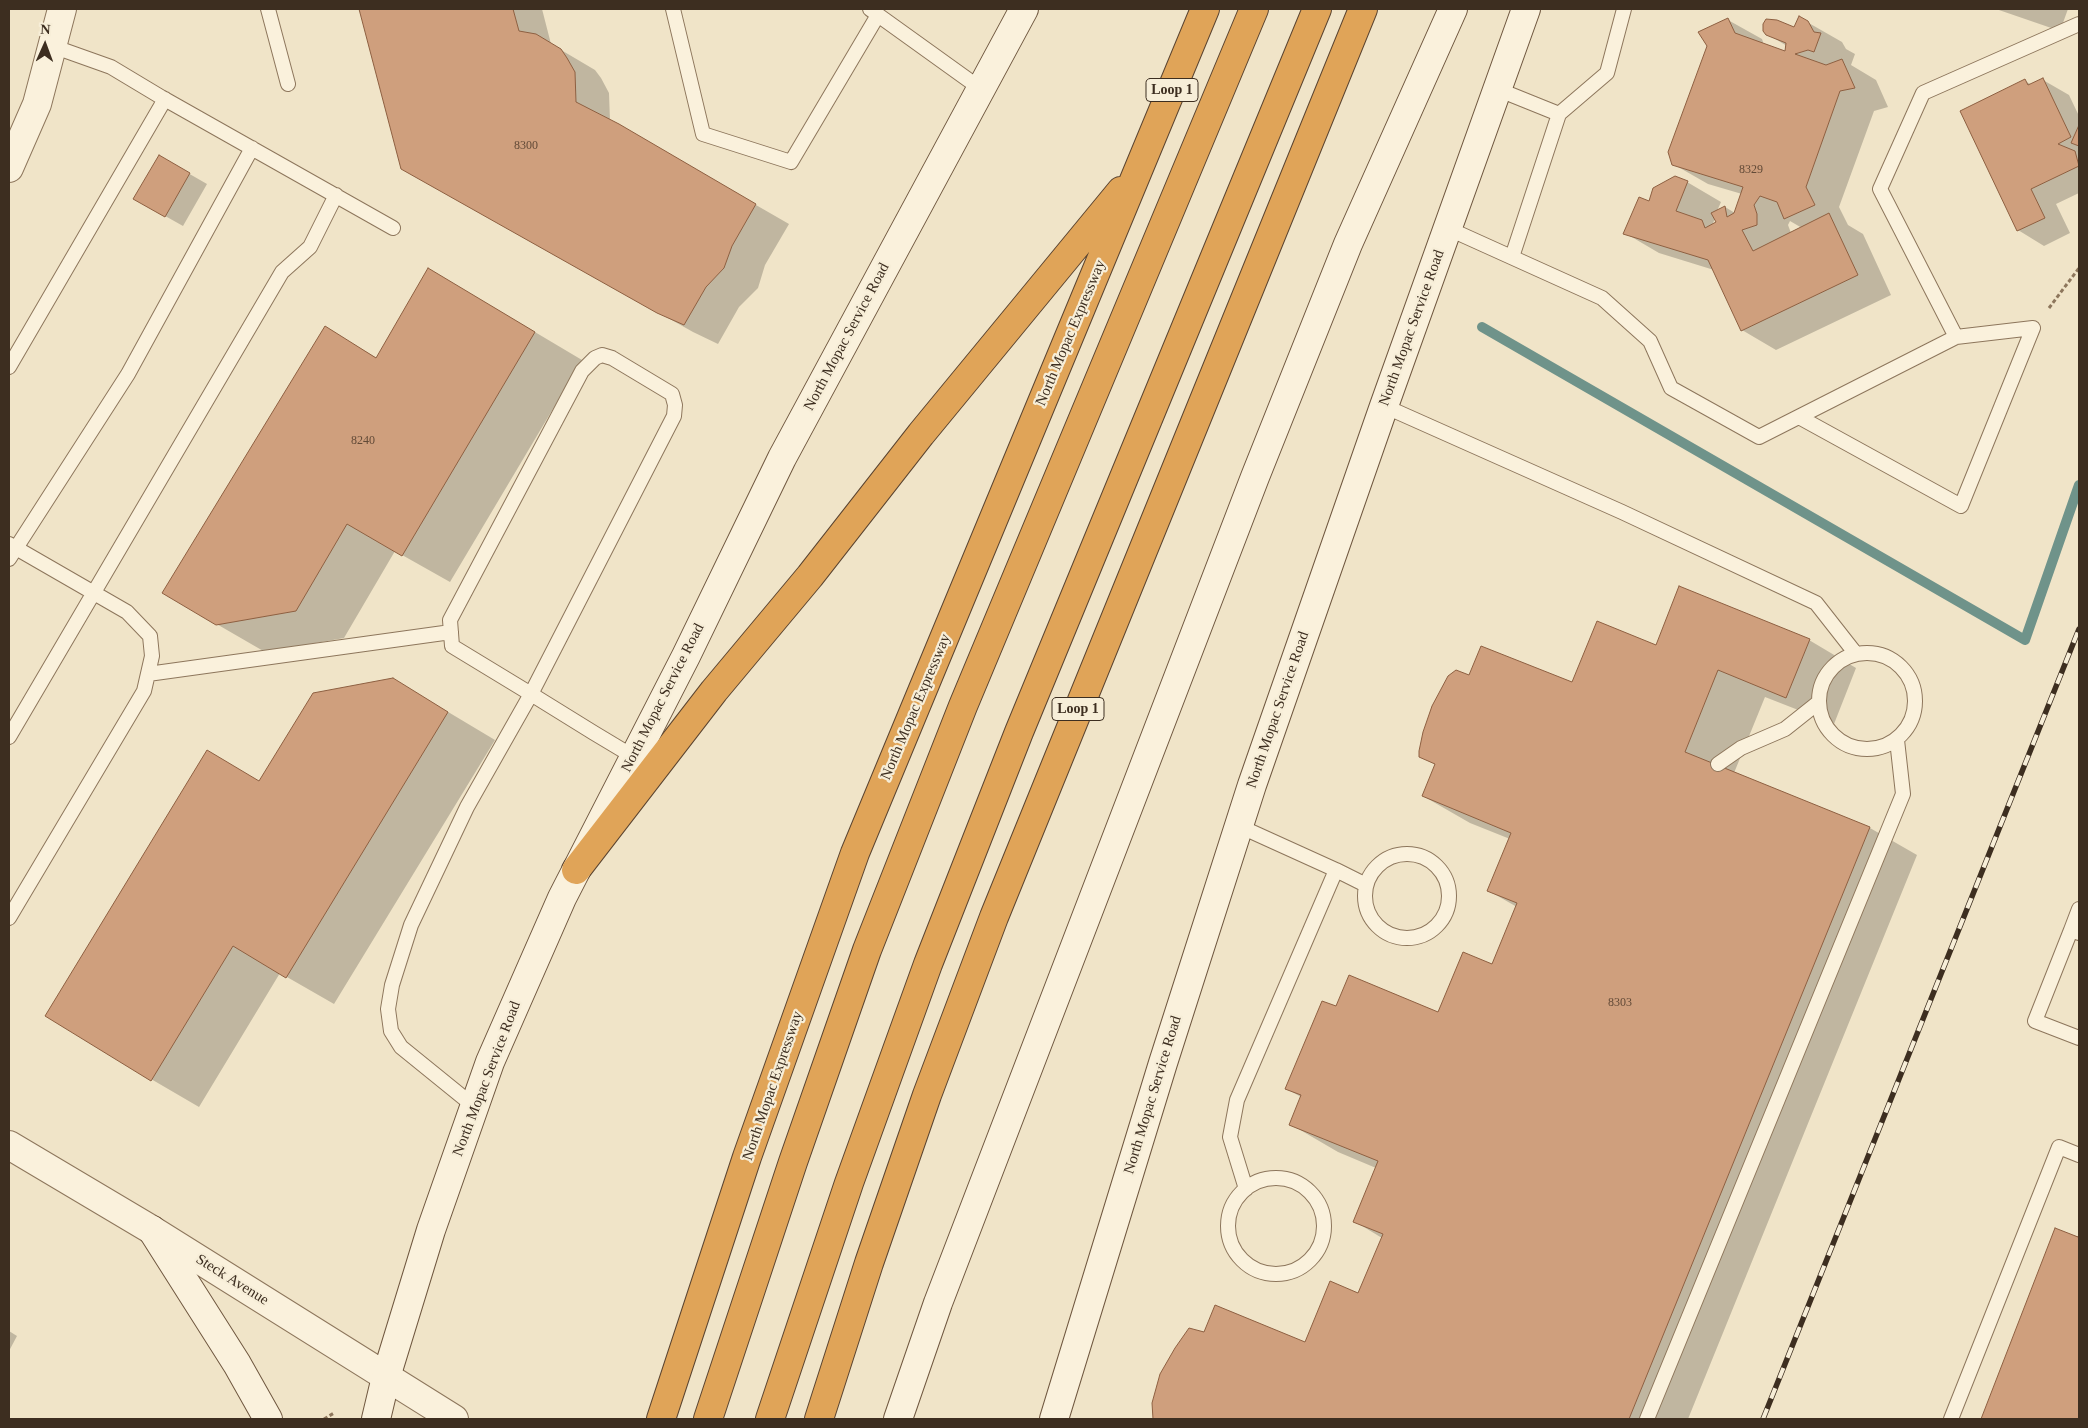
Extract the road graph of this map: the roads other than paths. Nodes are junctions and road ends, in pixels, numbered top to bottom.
1 (62, 9) edge
2 (268, 9) edge
3 (673, 9) edge
4 (1024, 9) edge
5 (1205, 9) edge
6 (1254, 9) edge
7 (1317, 9) edge
8 (1363, 9) edge
9 (1453, 9) edge
10 (1526, 9) edge
11 (1624, 9) edge
12 (874, 12) edge
13 (2079, 24) edge
14 (52, 46) junction
15 (288, 84) dead end
16 (981, 89) junction
17 (1497, 89) junction
18 (165, 99) junction
19 (1559, 114) junction
20 (252, 148) junction
21 (9, 168) edge
22 (1138, 171) junction
23 (336, 195) junction
24 (393, 228) dead end
25 (1448, 228) junction
26 (1512, 257) junction
27 (1956, 337) junction
28 (9, 367) edge
29 (1384, 406) junction
30 (1799, 417) junction
31 (11, 550) edge
32 (92, 592) junction
33 (451, 632) junction
34 (1856, 654) junction
35 (148, 674) junction
36 (531, 694) junction
37 (1818, 702) junction
38 (9, 737) edge
39 (1897, 740) junction
40 (634, 757) junction
41 (1718, 764) dead end
42 (1239, 826) junction
43 (576, 870) junction
44 (1336, 870) junction
45 (1366, 885) junction
46 (2079, 909) edge
47 (9, 918) edge
48 (2075, 931) edge
49 (2079, 1038) edge
50 (475, 1107) junction
51 (9, 1144) edge
52 (2079, 1155) edge
53 (1246, 1189) junction
54 (152, 1230) junction
55 (386, 1377) junction
56 (268, 1419) edge
57 (376, 1419) edge
58 (454, 1419) edge
59 (661, 1419) edge
60 (708, 1419) edge
61 (770, 1419) edge
62 (819, 1419) edge
63 (898, 1419) edge
64 (1054, 1419) edge
65 (1648, 1419) edge
66 (1951, 1419) edge

1 - 14 main road
2 - 15 lane
3 - 12 lane
4 - 16 main road, North Mopac Service Road
5 - 22 highway, North Mopac Expressway / Loop 1
6 - 60 highway
7 - 61 highway
8 - 62 highway, Loop 1
9 - 63 main road
10 - 17 main road, North Mopac Service Road
11 - 19 lane
12 - 16 lane
13 - 27 lane
14 - 18 lane
14 - 21 main road
16 - 40 main road, North Mopac Service Road
17 - 19 lane
17 - 25 main road, North Mopac Service Road
18 - 20 lane
18 - 28 lane
19 - 26 lane
20 - 23 lane
20 - 31 lane
22 - 43 highway
22 - 59 highway, North Mopac Expressway / Loop 1
23 - 24 lane
23 - 32 lane
25 - 26 lane
25 - 29 main road, North Mopac Service Road
26 - 30 lane
27 - 30 lane
27 - 30 lane
29 - 34 lane
29 - 42 main road, North Mopac Service Road
31 - 32 lane
32 - 35 lane
32 - 38 lane
33 - 35 lane
33 - 36 lane
33 - 36 lane
34 - 37 lane
34 - 39 lane
35 - 47 lane
36 - 40 lane
36 - 50 lane
37 - 39 lane
37 - 41 lane
39 - 65 lane
40 - 43 main road, North Mopac Service Road
42 - 44 lane
42 - 64 main road, North Mopac Service Road
43 - 50 main road, North Mopac Service Road
44 - 45 lane
44 - 53 lane
45 - 45 lane
46 - 48 lane
48 - 49 lane
50 - 55 main road, North Mopac Service Road
51 - 54 main road, Steck Avenue
52 - 66 lane
53 - 53 lane
54 - 55 main road, Steck Avenue
54 - 56 main road
55 - 57 main road, North Mopac Service Road
55 - 58 main road, Steck Avenue

